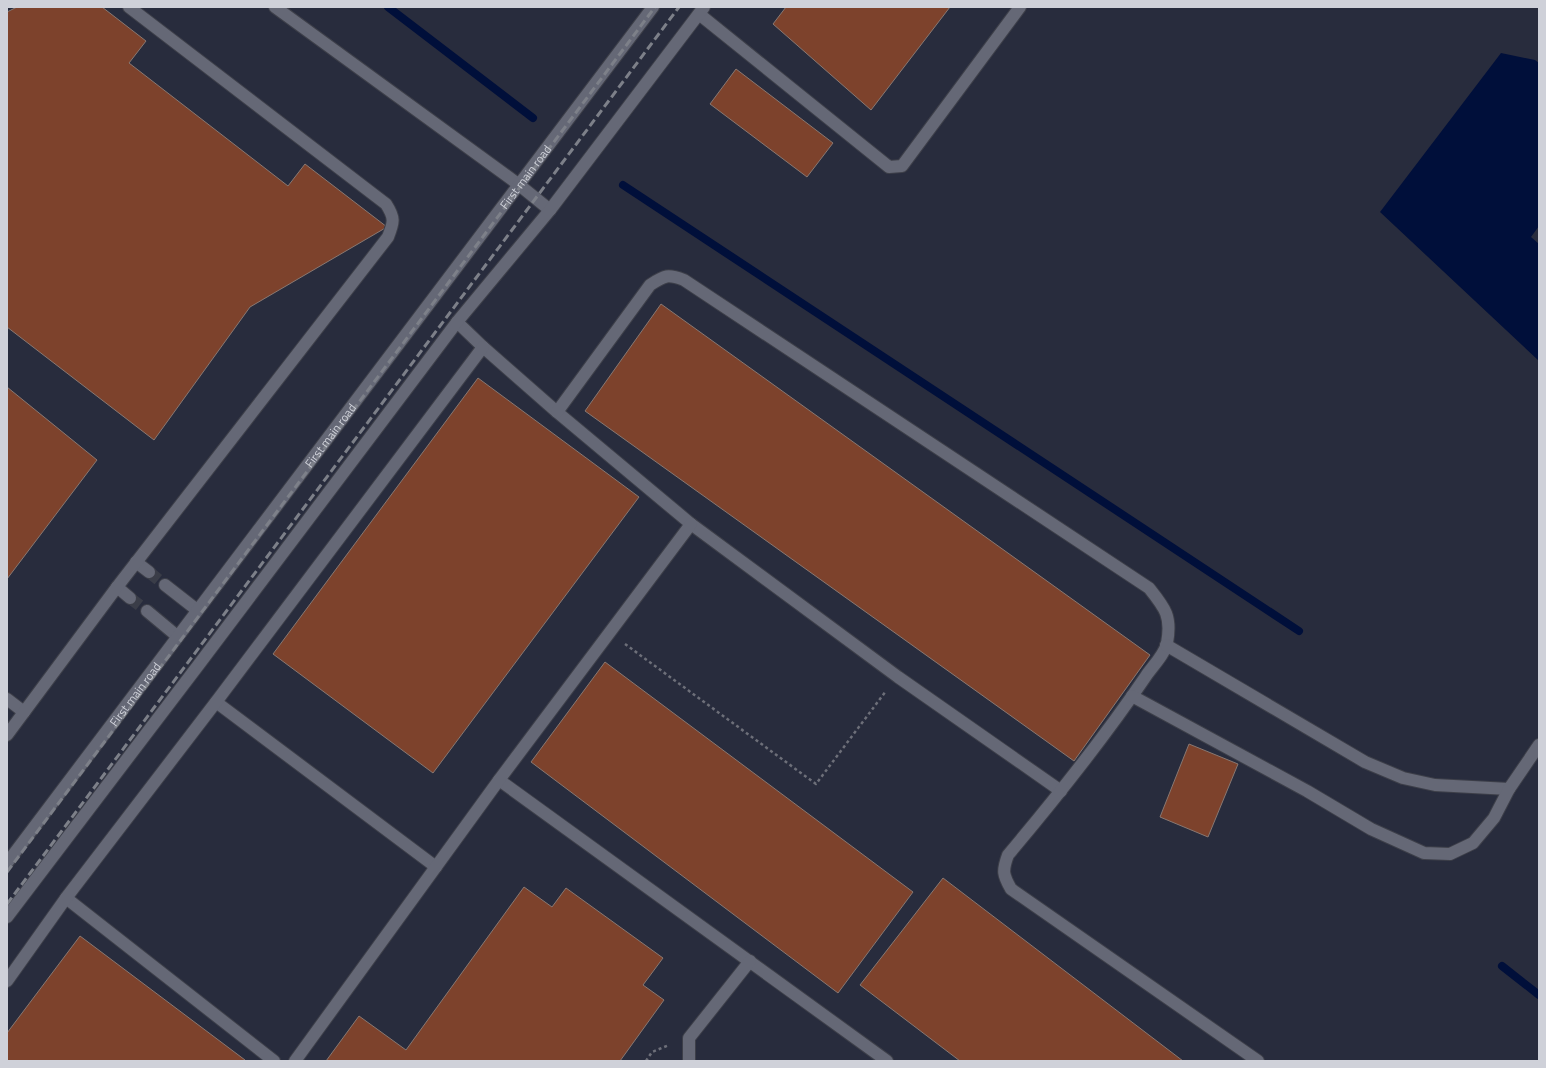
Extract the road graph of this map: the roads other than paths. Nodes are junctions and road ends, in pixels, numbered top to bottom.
1 (128, 7) edge
2 (275, 7) edge
3 (653, 7) edge
4 (1020, 7) edge
5 (702, 10) edge
6 (518, 184) junction
7 (550, 210) junction
8 (457, 322) junction
9 (483, 348) junction
10 (557, 412) junction
11 (691, 524) junction
12 (136, 562) junction
13 (150, 572) tunnel mouth
14 (165, 585) tunnel mouth
15 (117, 587) junction
16 (130, 598) tunnel mouth
17 (197, 610) junction
18 (147, 611) tunnel mouth
19 (177, 636) junction
20 (1166, 645) junction
21 (1132, 696) junction
22 (7, 699) edge
23 (216, 702) junction
24 (24, 712) junction
25 (7, 735) edge
26 (1539, 745) edge
27 (498, 780) junction
28 (1509, 789) junction
29 (1061, 791) junction
30 (7, 863) edge
31 (436, 867) junction
32 (66, 898) junction
33 (7, 917) edge
34 (750, 962) junction
35 (7, 981) edge
36 (274, 1061) edge
37 (295, 1061) edge
38 (689, 1061) edge
39 (887, 1061) edge
40 (1258, 1061) edge

1 - 12 street
2 - 6 street
3 - 6 street, First main road
4 - 5 street
5 - 7 street
6 - 7 street
6 - 17 street, First main road
7 - 8 street
8 - 9 street
8 - 33 street
9 - 10 street
9 - 23 street
10 - 11 street
10 - 20 street
11 - 27 street
11 - 29 street
12 - 13 street
12 - 15 street
14 - 17 street
15 - 16 street
15 - 24 street
17 - 19 street, First main road
18 - 19 street
19 - 30 street, First main road
20 - 21 street
20 - 28 street
21 - 28 street
21 - 29 street
22 - 24 street
23 - 31 street
23 - 32 street
24 - 25 street
26 - 28 street
27 - 31 street
27 - 34 street
29 - 40 street
31 - 37 street
32 - 35 street
32 - 36 street
34 - 38 street
34 - 39 street

